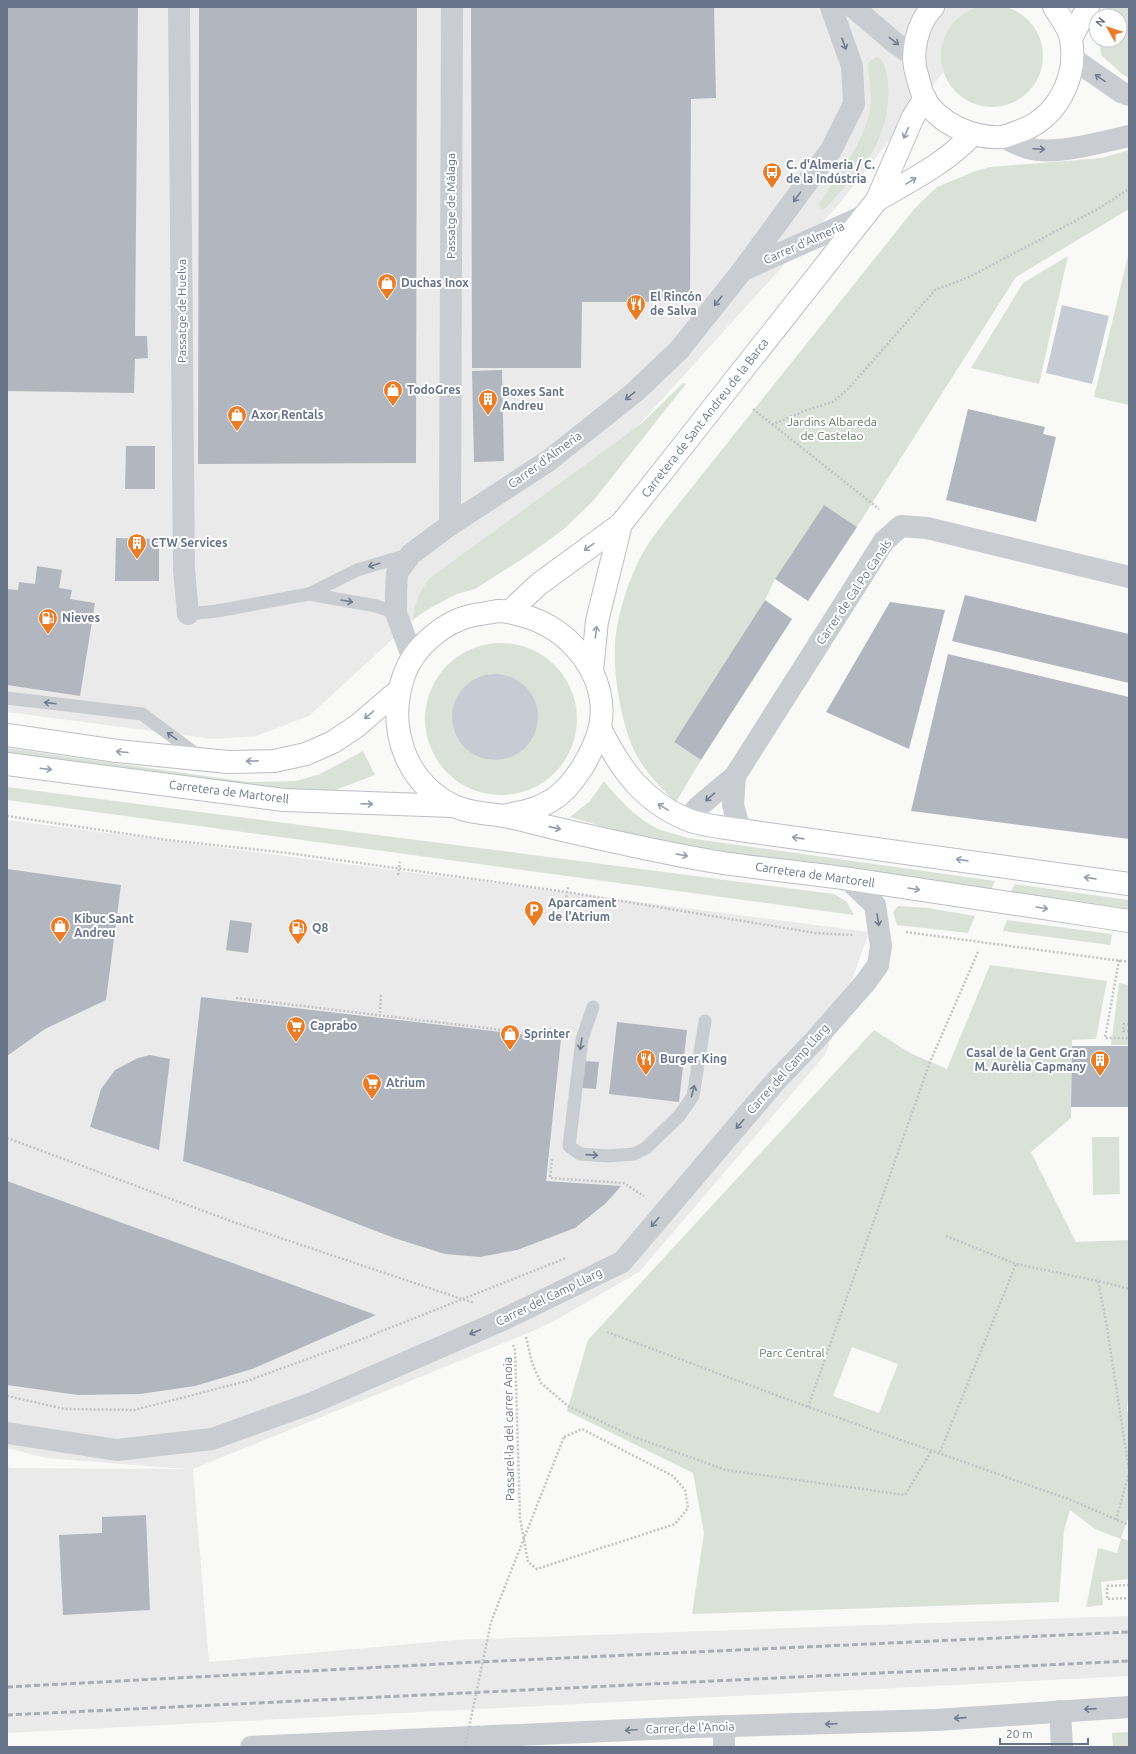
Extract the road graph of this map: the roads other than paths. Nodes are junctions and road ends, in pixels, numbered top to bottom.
1 (179, 7) edge
2 (452, 7) edge
3 (831, 7) edge
4 (853, 7) edge
5 (933, 7) edge
6 (1054, 7) edge
7 (1088, 7) edge
8 (1071, 48) junction
9 (914, 56) junction
10 (1129, 95) edge
11 (924, 98) junction
12 (973, 134) junction
13 (1129, 136) edge
14 (1002, 137) junction
15 (872, 208) junction
16 (742, 271) junction
17 (621, 524) junction
18 (450, 525) junction
19 (411, 554) junction
20 (1129, 577) edge
21 (309, 594) junction
22 (509, 612) junction
23 (396, 613) junction
24 (188, 614) joint
25 (413, 659) junction
26 (592, 671) junction
27 (399, 690) junction
28 (7, 698) edge
29 (600, 728) junction
30 (7, 735) edge
31 (203, 759) junction
32 (7, 764) edge
33 (734, 776) junction
34 (453, 806) junction
35 (503, 816) junction
36 (687, 820) junction
37 (740, 830) junction
38 (848, 879) junction
39 (1129, 884) edge
40 (1129, 921) edge
41 (593, 1007) dead end
42 (705, 1021) dead end
43 (7, 1433) edge
44 (1129, 1707) edge
45 (1060, 1711) junction
46 (724, 1737) edge
47 (335, 1745) edge
48 (251, 1747) edge
49 (1062, 1747) edge

1 - 24 street, Passatge de Huelva
2 - 18 street, Passatge de Màlaga
3 -> 16 street, Carrer d'Almeria
4 -> 9 street
5 - 9 main road
6 - 8 main road
7 - 8 main road
10 -> 8 street
8 - 14 main road
9 - 11 main road
11 - 12 main road
11 -> 15 main road, Carretera de Sant Andreu de la Barca
12 - 14 main road
15 -> 12 main road, Carretera de Sant Andreu de la Barca
14 -> 13 street
15 - 16 street, Carrer d'Almeria
15 - 17 main road, Carretera de Sant Andreu de la Barca
16 -> 18 street, Carrer d'Almeria
17 -> 22 main road, Carretera de Sant Andreu de la Barca
26 -> 17 main road
18 - 19 street, Carrer d'Almeria
19 -> 21 lane
19 - 23 street, Carrer d'Almeria
20 - 33 street, Carrer de Cal Po Canals
21 -> 23 lane
21 - 24 lane
22 - 25 main road, Carretera de Martorell
22 - 26 main road, Carretera de Martorell
23 - 25 street, Carrer d'Almeria
25 - 27 main road, Carretera de Martorell
26 - 29 main road, Carretera de Martorell
27 -> 31 main road, Carretera de Martorell
27 - 34 main road, Carretera de Martorell
31 -> 28 lane, Carretera de Martorell
29 - 35 main road, Carretera de Martorell
36 -> 29 main road, Carretera de Martorell
31 -> 30 main road, Carretera de Martorell
32 -> 34 main road, Carretera de Martorell
33 -> 36 street, Carrer de Cal Po Canals
33 - 37 street
34 - 35 main road, Carretera de Martorell
35 -> 38 main road, Carretera de Martorell
36 - 37 main road, Carretera de Martorell
39 -> 37 main road, Carretera de Martorell
38 -> 40 main road, Carretera de Martorell
38 -> 43 street, Carrer del Camp Llarg
41 -> 42 lane
44 -> 45 street, Carrer de l'Anoia
45 -> 46 street, Carrer de l'Anoia
45 - 49 street
46 -> 47 street, Carrer de l'Anoia
47 - 48 street, Carrer de l'Anoia

